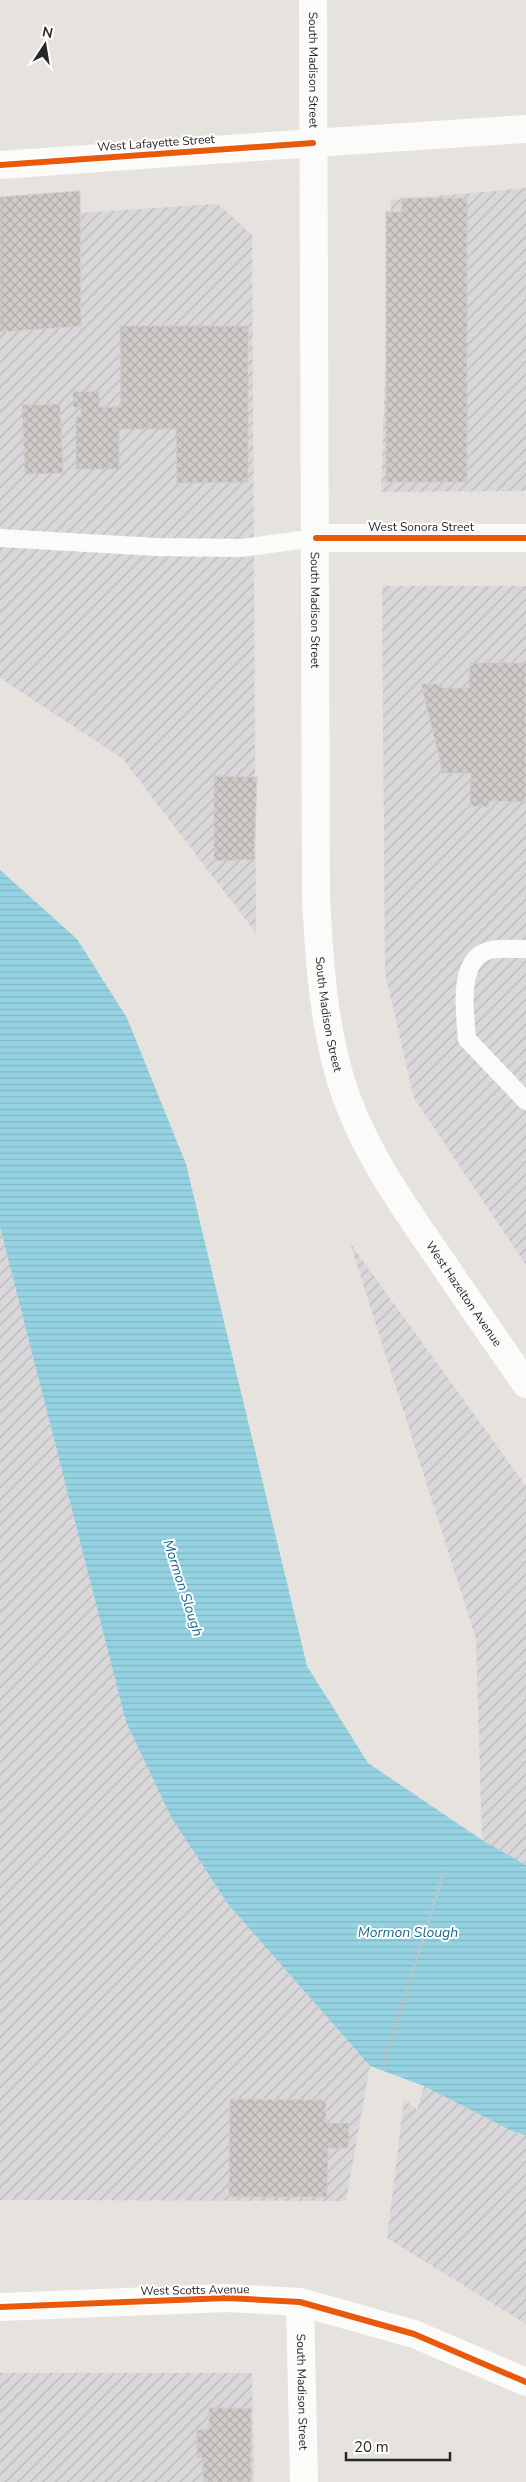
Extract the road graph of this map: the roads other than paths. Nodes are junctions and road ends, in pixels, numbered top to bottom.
1 (313, 0) edge
2 (526, 129) edge
3 (314, 144) junction
4 (0, 165) edge
5 (0, 538) edge
6 (316, 538) junction
7 (526, 538) edge
8 (526, 948) edge
9 (526, 1101) edge
10 (401, 1204) joint
11 (526, 1384) edge
12 (300, 2302) junction
13 (0, 2307) edge
14 (526, 2382) edge
15 (304, 2482) edge

1 - 3 main road, South Madison Street
2 - 3 main road, West Lafayette Street
3 - 4 main road, West Lafayette Street
3 - 6 main road, South Madison Street
5 - 6 lane
6 - 7 main road, West Sonora Street
6 - 10 main road, South Madison Street
8 - 9 lane
10 - 11 main road, West Hazelton Avenue
12 - 13 main road, West Scotts Avenue
12 - 14 main road, West Scotts Avenue
12 - 15 main road, South Madison Street

